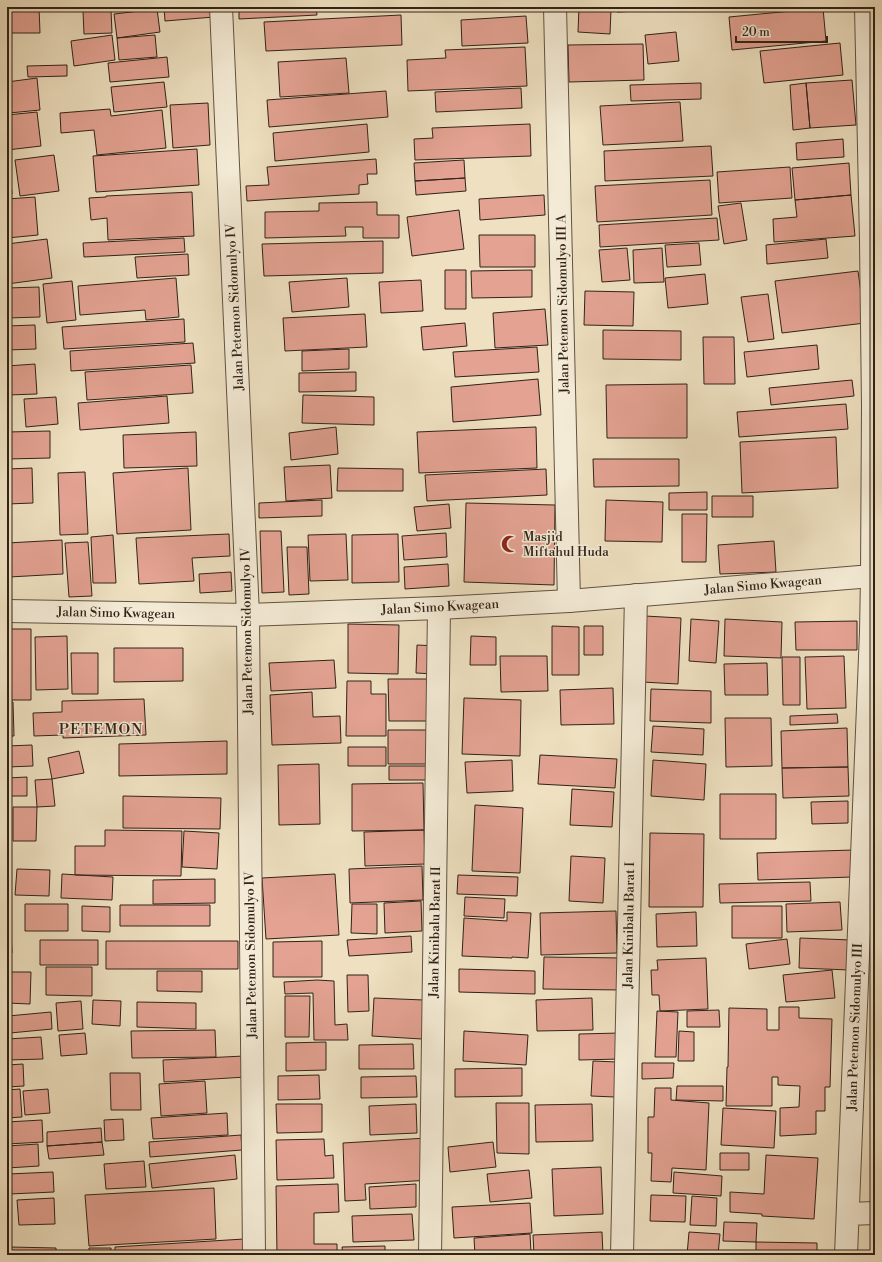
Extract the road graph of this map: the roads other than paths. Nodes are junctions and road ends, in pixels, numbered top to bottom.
1 (221, 7) edge
2 (555, 7) edge
3 (866, 7) edge
4 (873, 576) edge
5 (636, 595) junction
6 (569, 601) junction
7 (439, 608) junction
8 (7, 611) edge
9 (248, 615) junction
10 (875, 1213) edge
11 (848, 1214) junction
12 (254, 1255) edge
13 (430, 1255) edge
14 (622, 1255) edge
15 (846, 1255) edge

1 - 9 street, Jalan Petemon Sidomulyo IV
2 - 6 street, Jalan Petemon Sidomulyo III A
3 - 4 street, Jalan Petemon Sidomulyo III
4 - 5 street, Jalan Simo Kwagean
4 - 11 street, Jalan Petemon Sidomulyo III
5 - 6 street, Jalan Simo Kwagean
5 - 14 street, Jalan Kinibalu Barat I
6 - 7 street, Jalan Simo Kwagean
7 - 9 street, Jalan Simo Kwagean
7 - 13 street, Jalan Kinibalu Barat II
8 - 9 street, Jalan Simo Kwagean
9 - 12 street, Jalan Petemon Sidomulyo IV
10 - 11 street
11 - 15 street, Jalan Petemon Sidomulyo III

